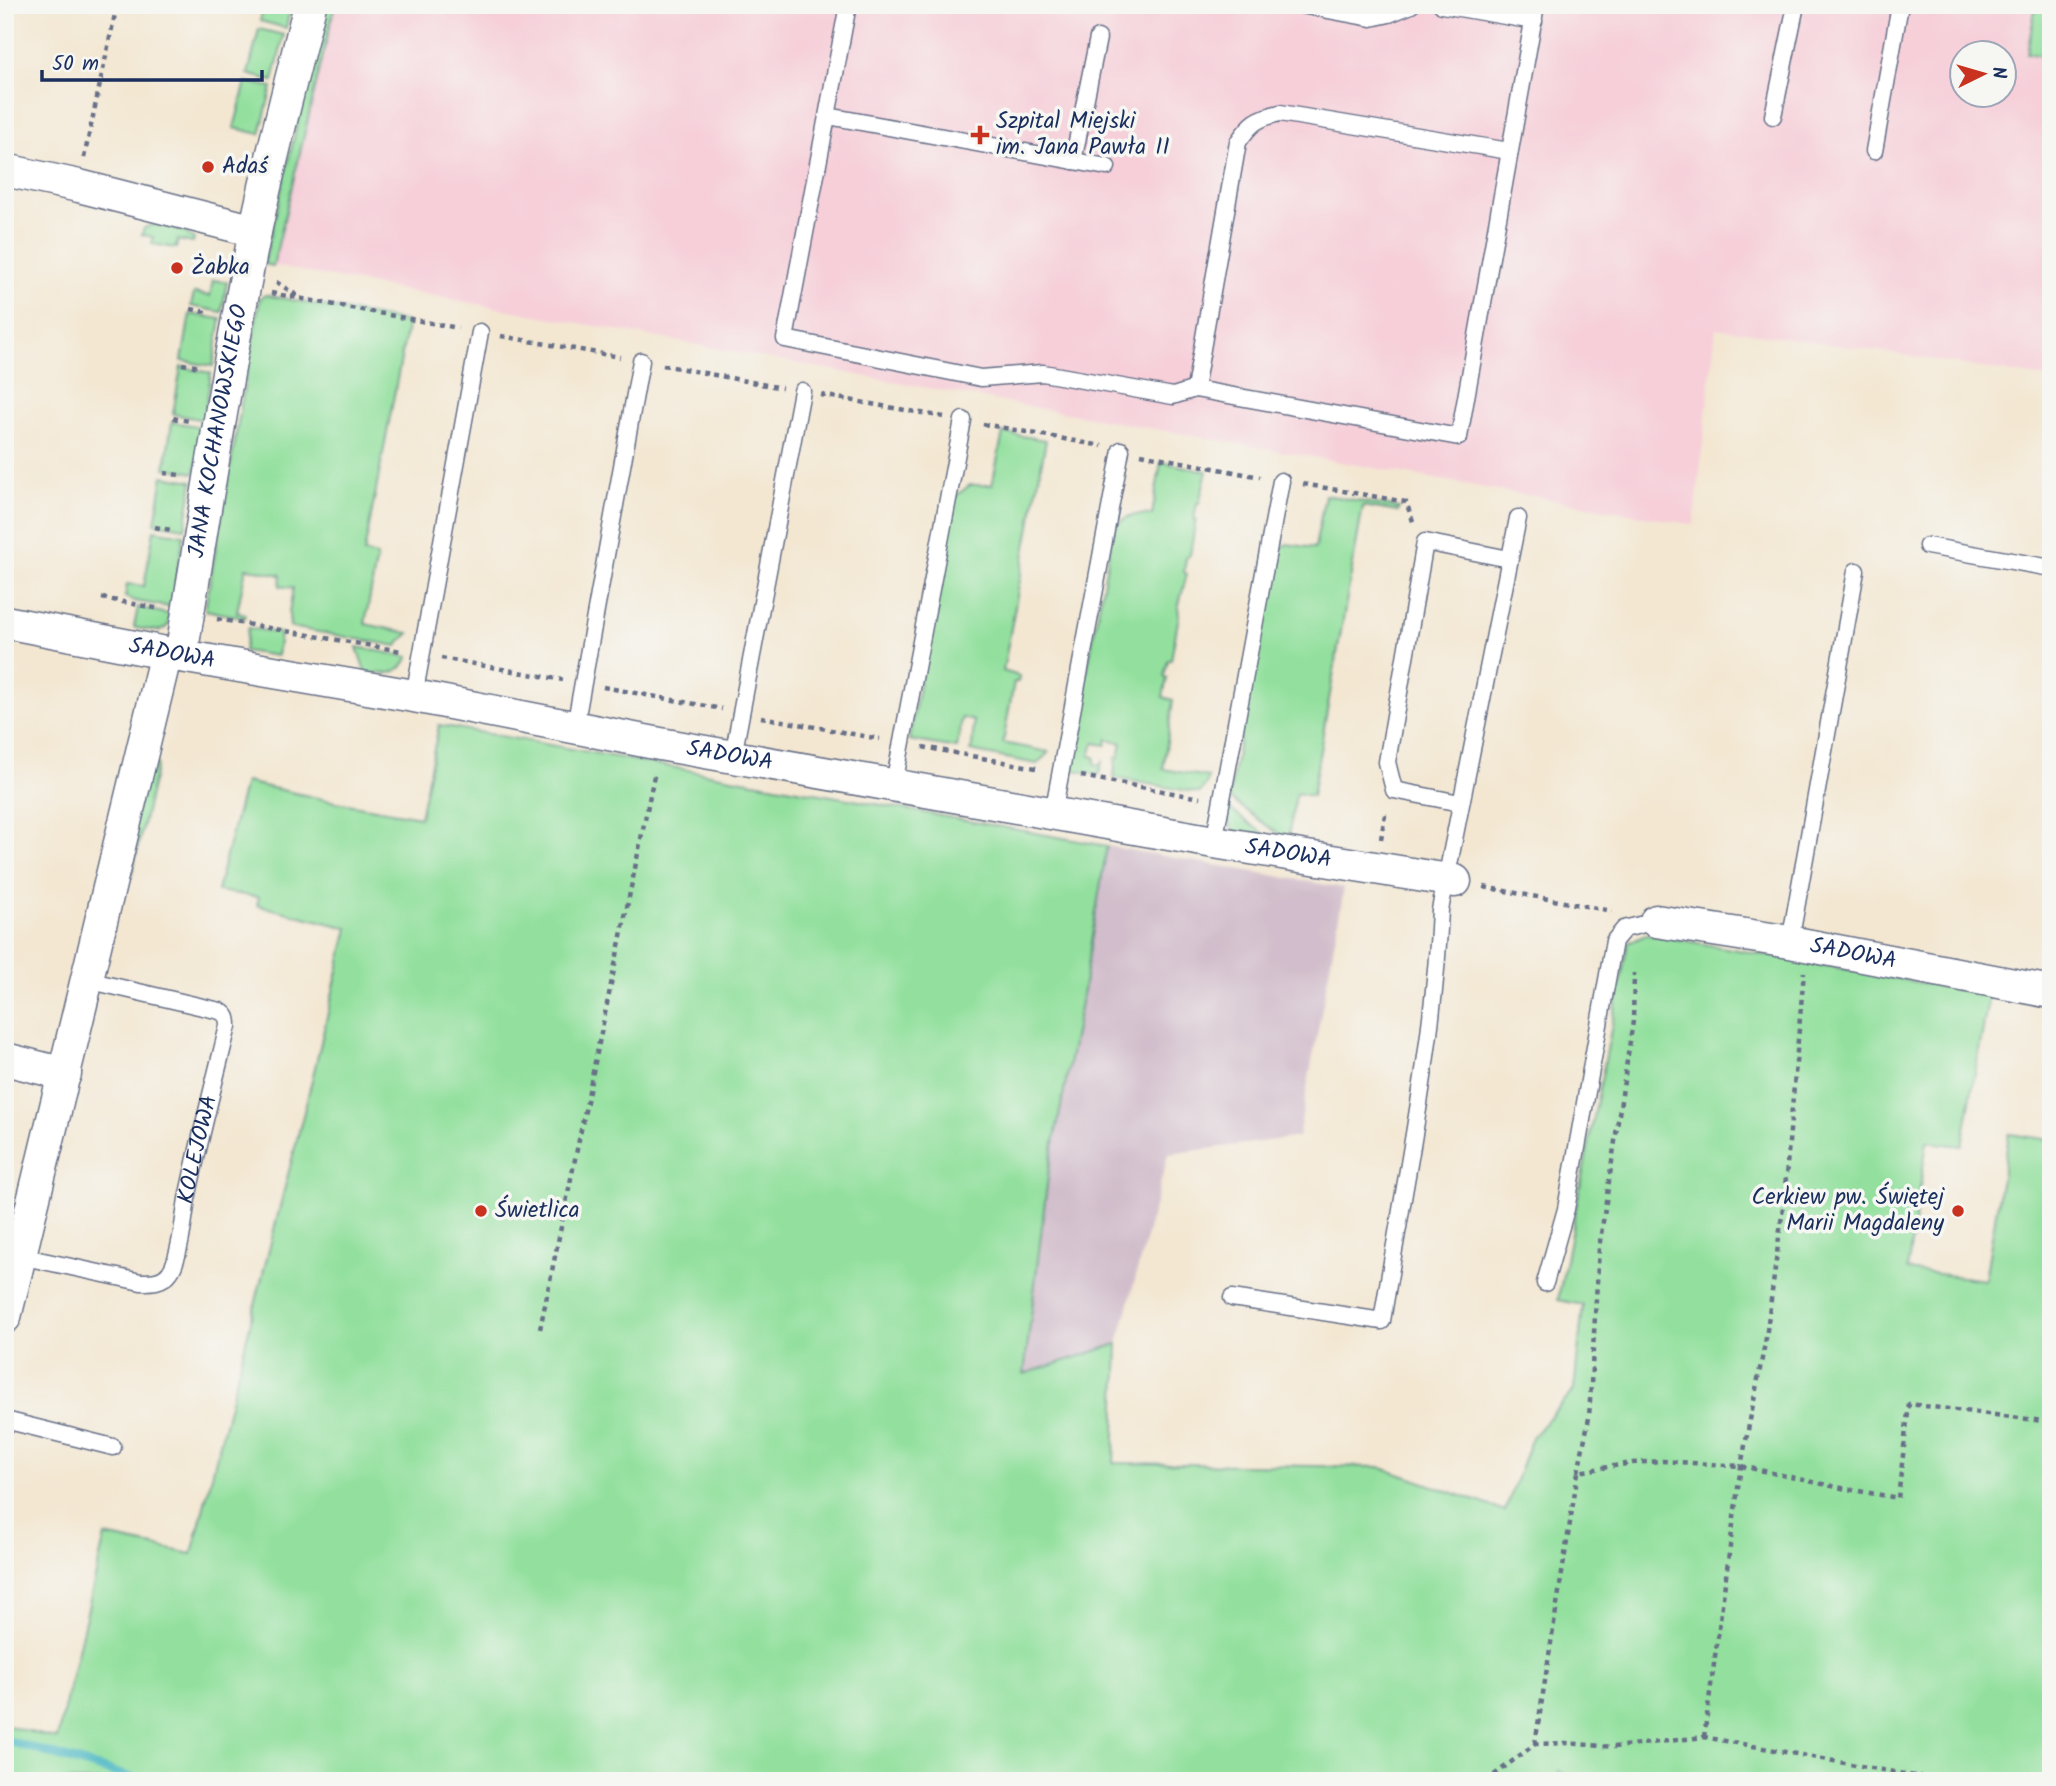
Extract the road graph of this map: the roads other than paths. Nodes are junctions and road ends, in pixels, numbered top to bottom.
1 (310, 5) edge
2 (848, 5) edge
3 (1301, 5) edge
4 (1411, 5) edge
5 (1442, 5) edge
6 (1796, 5) edge
7 (1900, 5) edge
8 (1535, 13) edge
9 (1098, 38) dead end
10 (828, 116) junction
11 (1773, 116) dead end
12 (1509, 151) junction
13 (1874, 151) dead end
14 (1073, 161) junction
15 (1107, 167) dead end
16 (5, 170) edge
17 (255, 231) junction
18 (480, 332) road end
19 (641, 361) road end
20 (1195, 389) junction
21 (802, 391) road end
22 (963, 421) road end
23 (1121, 450) road end
24 (1281, 481) road end
25 (1518, 518) dead end
26 (1927, 546) dead end
27 (1510, 559) junction
28 (2051, 568) edge
29 (1856, 571) dead end
30 (5, 622) edge
31 (173, 655) junction
32 (414, 696) junction
33 (575, 727) junction
34 (733, 756) junction
35 (894, 784) junction
36 (1460, 803) junction
37 (1053, 813) junction
38 (1214, 842) junction
39 (1451, 881) junction
40 (1656, 921) joint
41 (1797, 952) junction
42 (87, 980) junction
43 (2050, 988) edge
44 (5, 1059) edge
45 (65, 1074) junction
46 (20, 1256) junction
47 (1545, 1283) dead end
48 (1231, 1298) dead end
49 (5, 1317) edge
50 (5, 1420) edge
51 (113, 1447) dead end

1 - 17 street, JANA KOCHANOWSKIEGO
2 - 10 lane
3 - 4 lane
5 - 8 lane
6 - 11 lane
7 - 13 lane
8 - 12 lane
9 - 14 lane
10 - 14 lane
10 - 20 lane
12 - 20 lane
12 - 20 lane
14 - 15 lane
16 - 17 street
17 - 31 street, JANA KOCHANOWSKIEGO
18 - 32 lane
19 - 33 lane
21 - 34 lane
22 - 35 lane
23 - 37 lane
24 - 38 lane
25 - 27 lane
26 - 28 lane
27 - 36 lane
27 - 36 lane
29 - 41 lane
30 - 31 street, SADOWA
31 - 32 street, SADOWA
31 - 42 street
32 - 33 street, SADOWA
33 - 34 street, SADOWA
34 - 35 street, SADOWA
35 - 37 street, SADOWA
36 - 39 lane
37 - 38 street, SADOWA
38 - 39 street, SADOWA
39 - 48 lane
40 - 41 street, SADOWA
40 - 47 lane
41 - 43 street, SADOWA
42 - 45 street
42 - 46 lane, KOLEJOWA
44 - 45 street
45 - 46 street
46 - 49 street
50 - 51 lane

